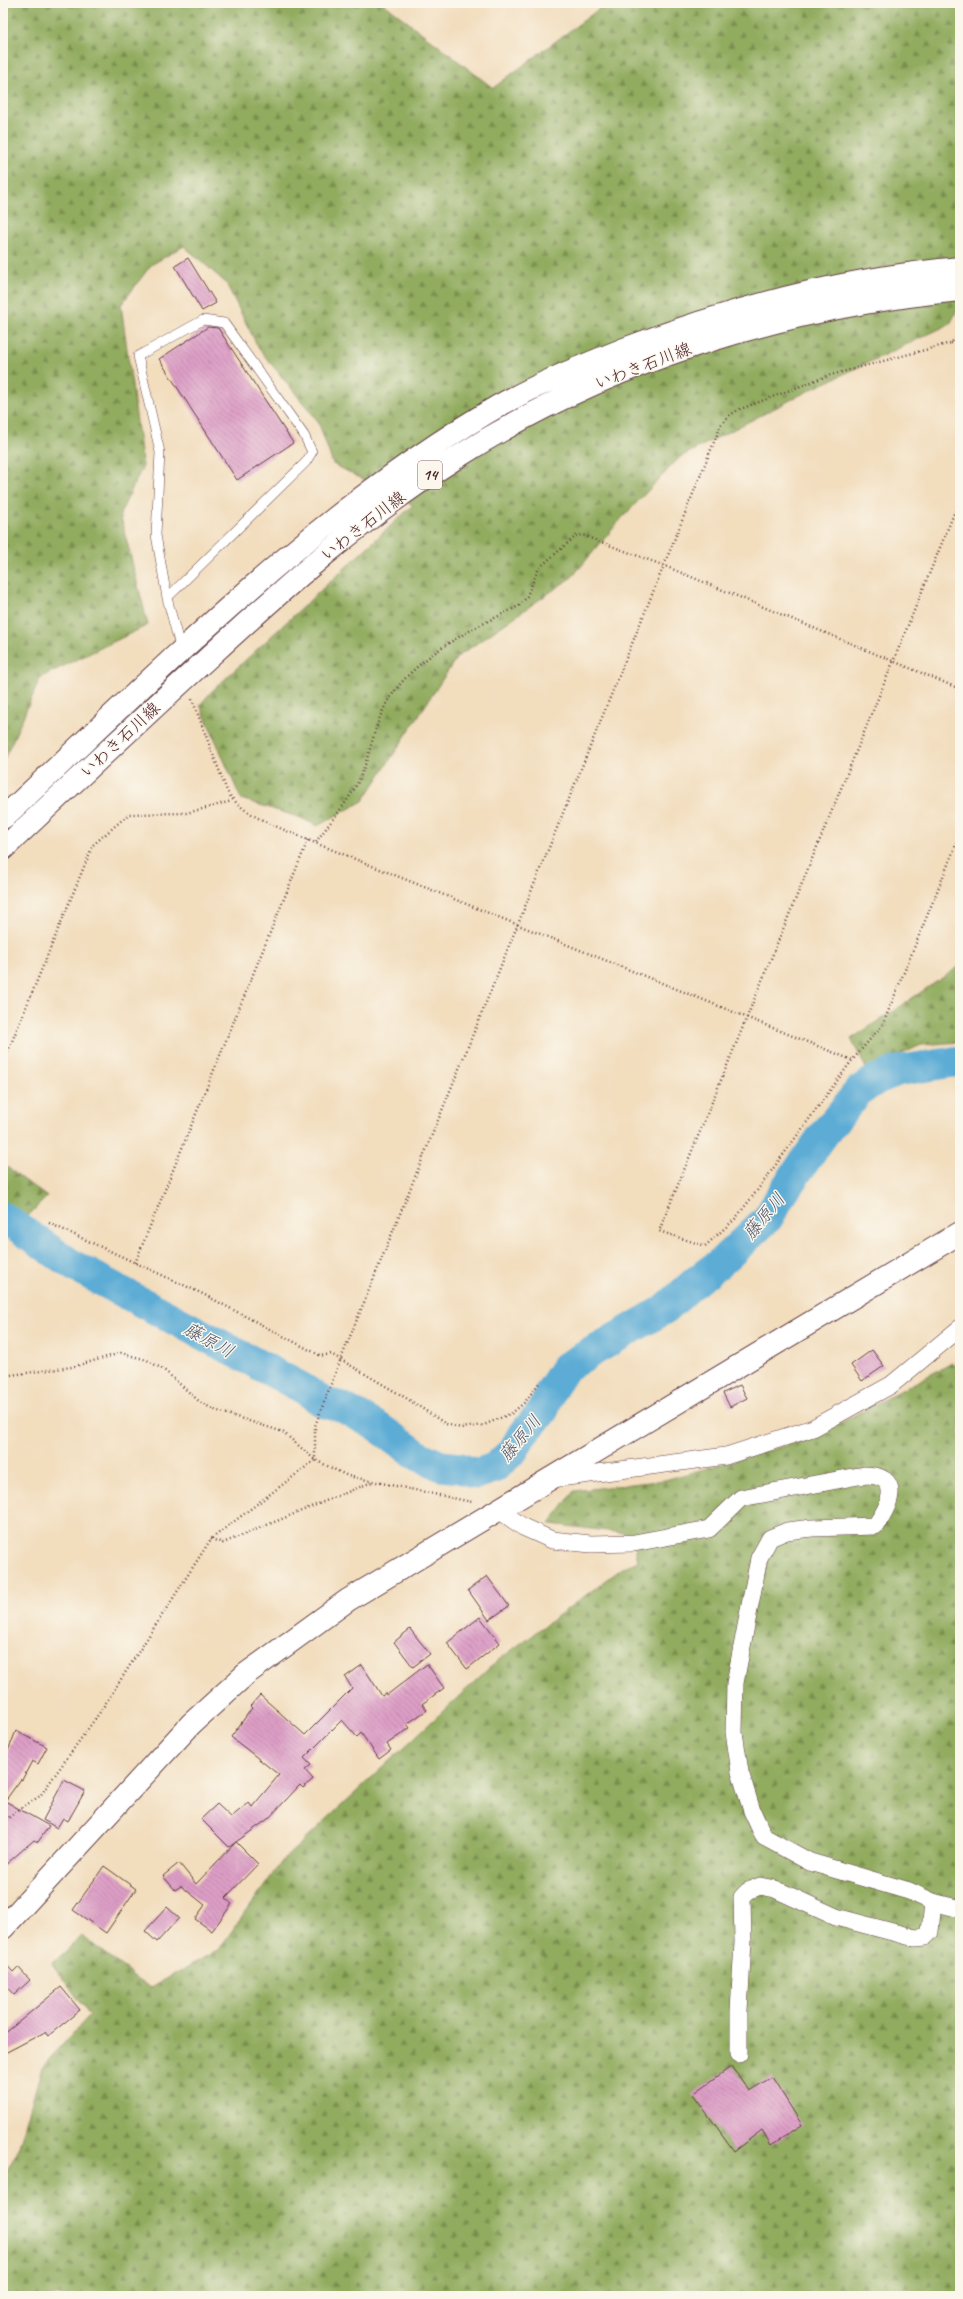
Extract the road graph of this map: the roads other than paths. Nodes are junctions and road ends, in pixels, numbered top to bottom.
1 (960, 268) edge
2 (960, 290) edge
3 (167, 598) junction
4 (182, 651) junction
5 (3, 818) edge
6 (3, 849) edge
7 (960, 1233) edge
8 (960, 1328) edge
9 (551, 1479) junction
10 (499, 1510) junction
11 (933, 1902) junction
12 (960, 1909) edge
13 (3, 1928) edge
14 (739, 2054) dead end

1 - 4 main road, いわき石川線 / 14
2 - 6 main road, いわき石川線 / 14
3 - 3 lane
3 - 4 lane
4 - 5 main road, いわき石川線 / 14
7 - 9 main road
8 - 9 street
9 - 10 main road
10 - 11 street
10 - 13 main road
11 - 12 street
11 - 14 street

